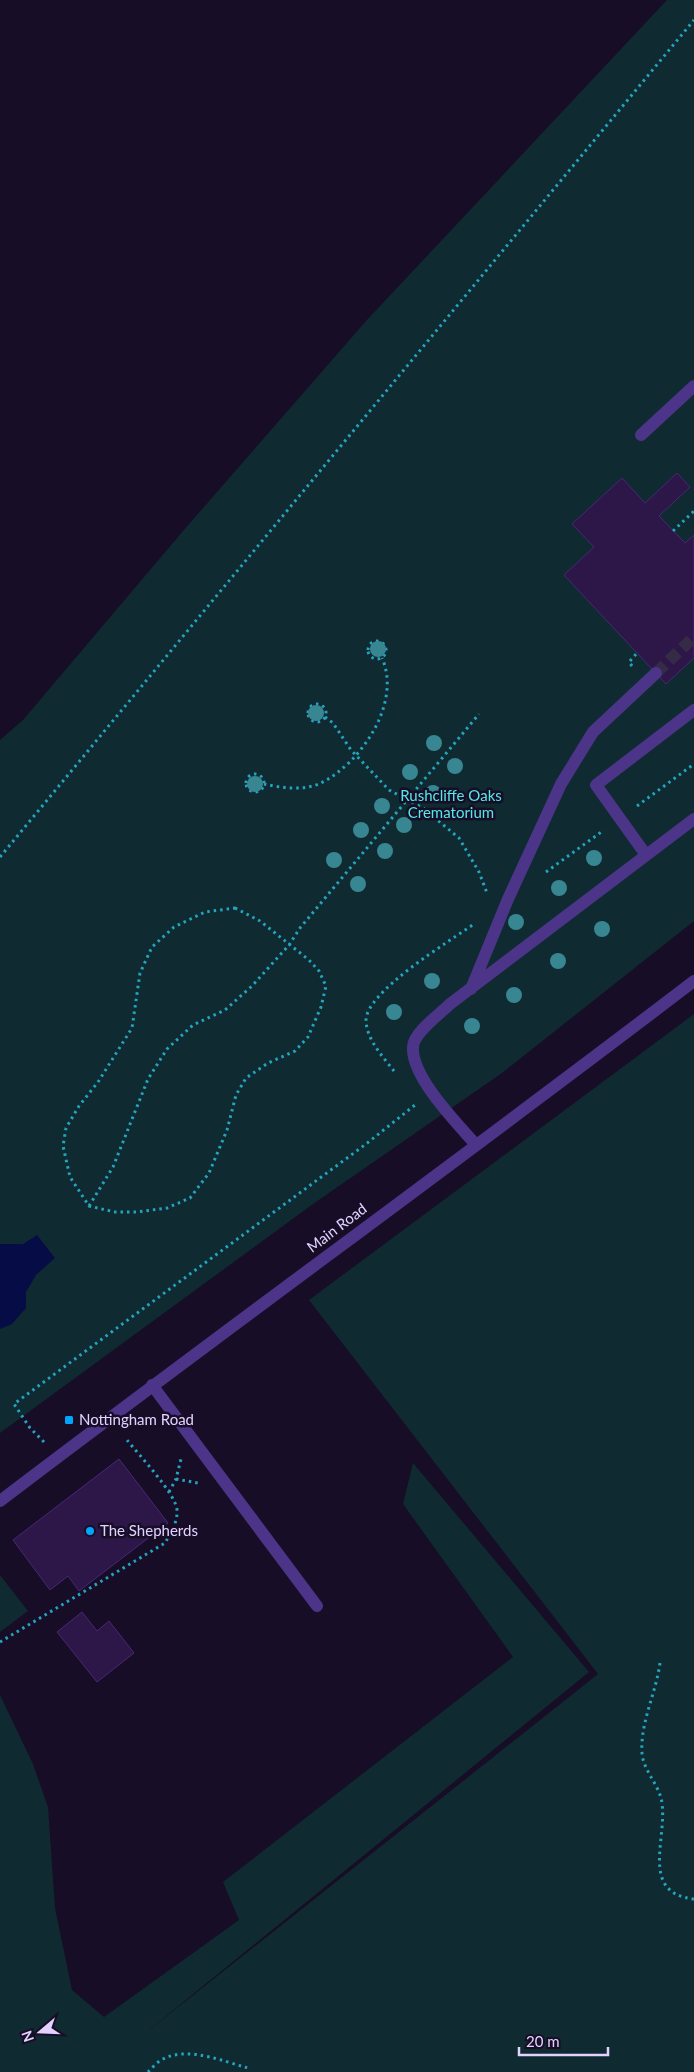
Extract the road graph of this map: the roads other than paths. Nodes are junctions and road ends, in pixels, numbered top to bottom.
1 (694, 386) edge
2 (641, 435) dead end
3 (656, 673) tunnel mouth
4 (694, 710) edge
5 (694, 819) edge
6 (646, 855) junction
7 (694, 981) edge
8 (471, 989) junction
9 (476, 1145) junction
10 (152, 1385) junction
11 (0, 1501) edge
12 (317, 1606) dead end

1 - 2 street
3 - 8 street
4 - 6 street
5 - 6 street
6 - 8 street
7 - 9 street, Main Road
8 - 9 street
9 - 10 street, Main Road
10 - 11 street, Main Road
10 - 12 street

